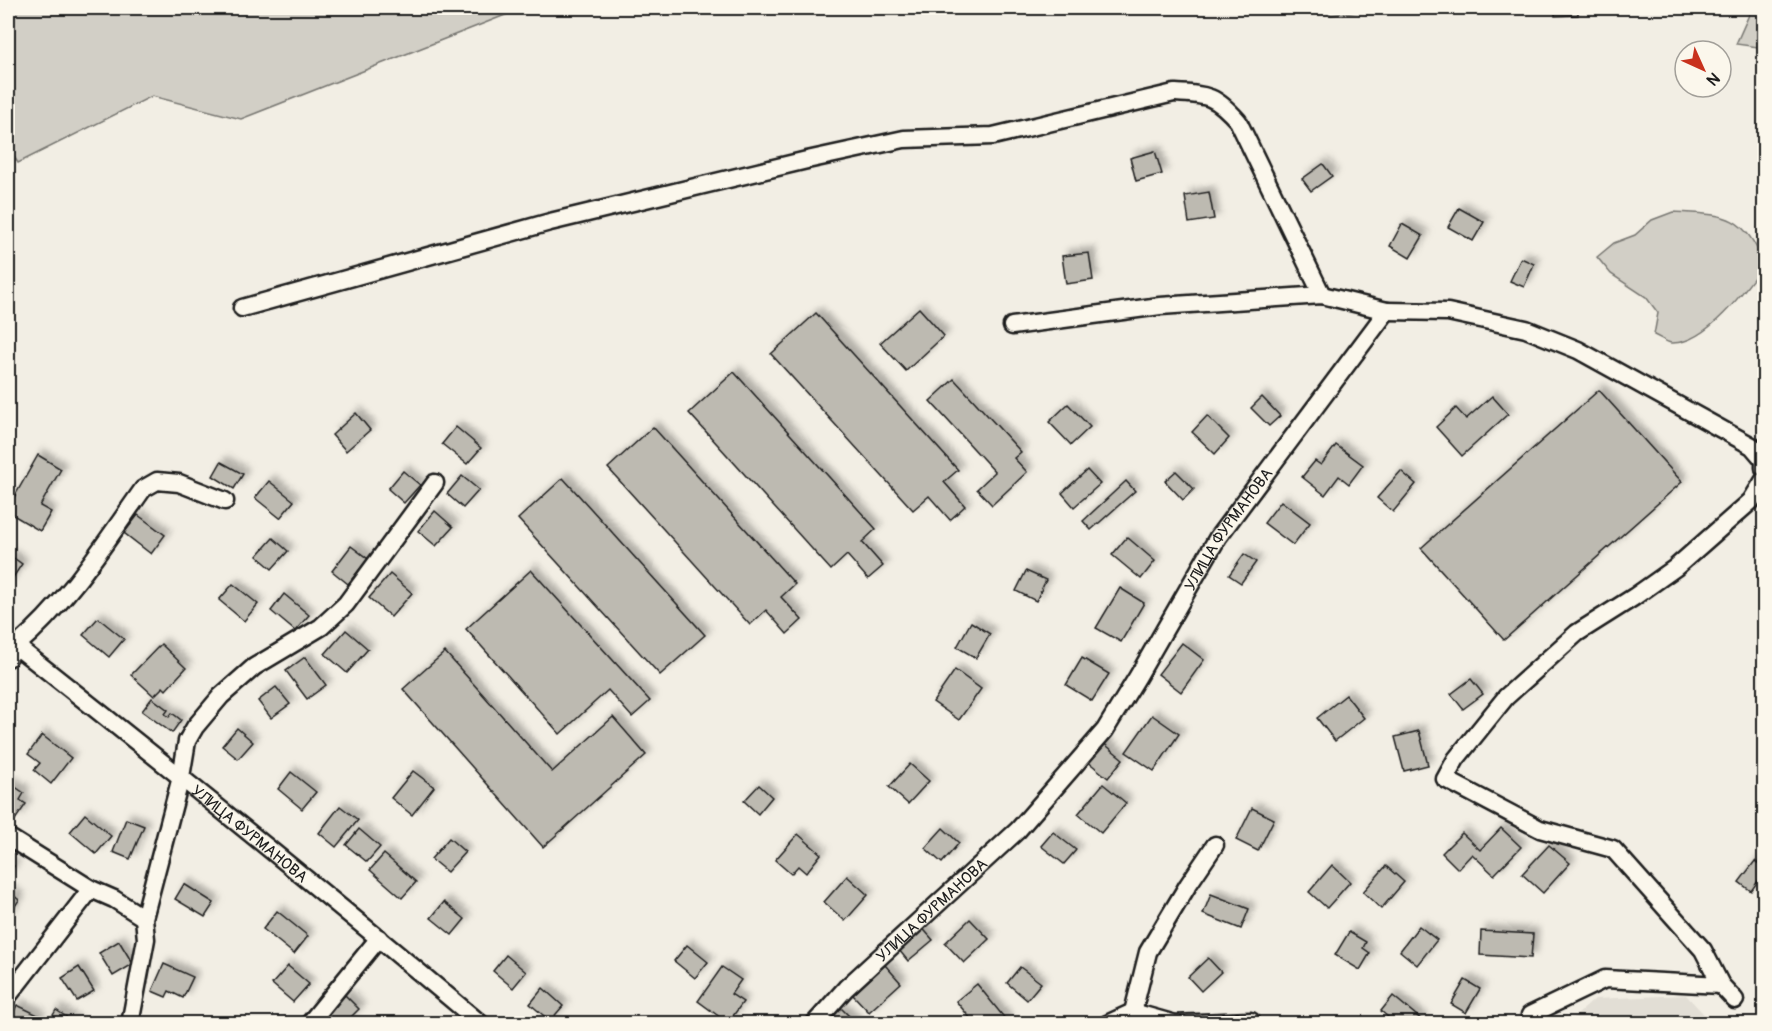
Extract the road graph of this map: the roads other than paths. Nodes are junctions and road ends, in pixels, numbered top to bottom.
1 (1322, 295) junction
2 (242, 308) dead end
3 (1387, 311) junction
4 (1012, 326) dead end
5 (1764, 468) edge
6 (1764, 480) edge
7 (435, 483) dead end
8 (225, 501) dead end
9 (10, 648) edge
10 (181, 777) junction
11 (8, 837) edge
12 (1215, 845) dead end
13 (91, 889) junction
14 (144, 918) junction
15 (379, 938) junction
16 (1721, 985) junction
17 (8, 996) edge
18 (1735, 1000) dead end
19 (1133, 1012) junction
20 (1530, 1015) dead end
21 (1251, 1021) dead end
22 (130, 1023) edge
23 (309, 1023) edge
24 (481, 1023) edge
25 (814, 1023) edge
26 (1107, 1023) edge
27 (1172, 1023) edge

1 - 2 street
1 - 3 street
1 - 4 street
3 - 5 street
3 - 25 street, УЛИЦА ФУРМАНОВА
6 - 16 street
7 - 10 street
8 - 9 street
9 - 10 street, УЛИЦА ФУРМАНОВА
10 - 14 street
10 - 15 street, УЛИЦА ФУРМАНОВА
11 - 13 street
12 - 19 street
13 - 14 street
13 - 17 street
14 - 22 street
15 - 23 street
15 - 24 street, УЛИЦА ФУРМАНОВА
16 - 18 street
16 - 20 street
19 - 26 street
19 - 27 street
21 - 27 street

